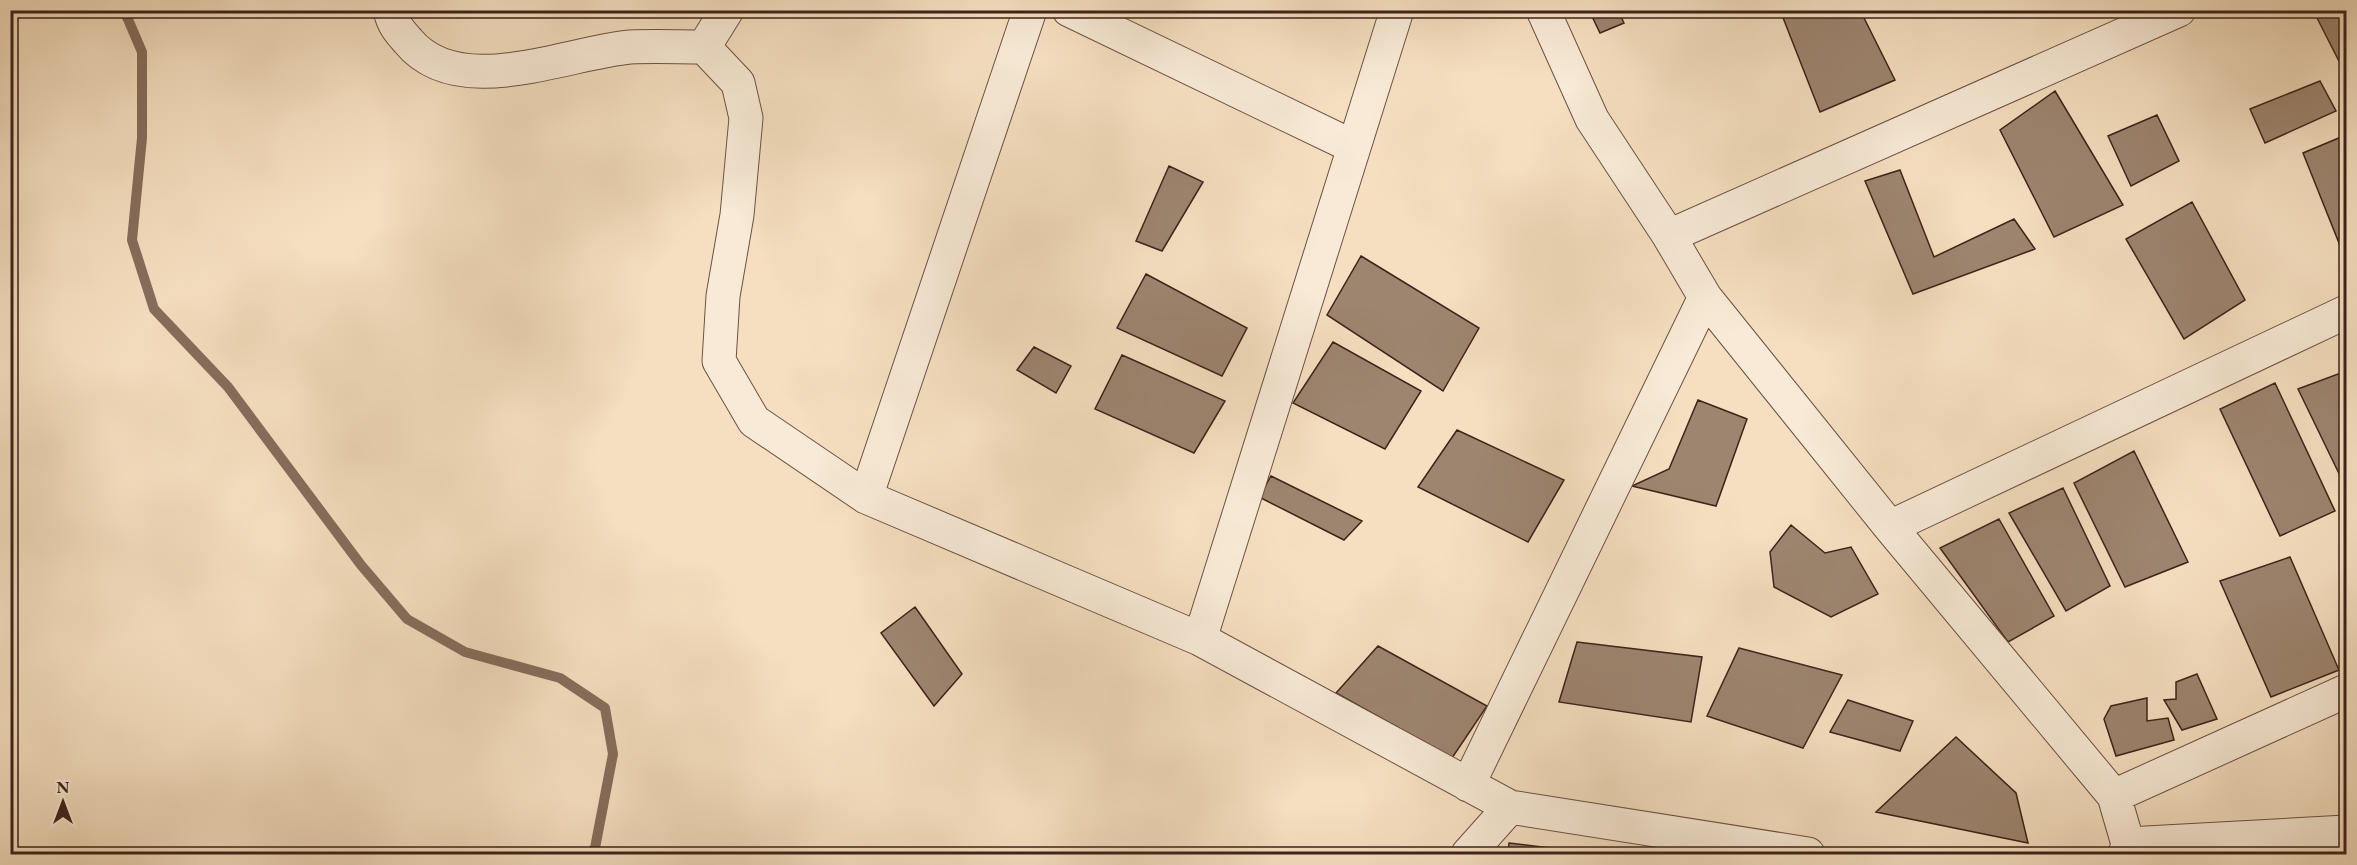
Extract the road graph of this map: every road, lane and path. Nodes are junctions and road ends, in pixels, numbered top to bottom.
1 (390, 10) edge
2 (727, 10) edge
3 (1030, 10) edge
4 (1069, 10) edge
5 (1397, 10) edge
6 (1543, 10) edge
7 (2179, 10) edge
8 (704, 47) junction
9 (1354, 147) junction
10 (1669, 236) junction
11 (1705, 297) junction
12 (2346, 312) edge
13 (866, 497) junction
14 (1890, 527) junction
15 (1200, 639) junction
16 (2346, 691) edge
17 (1467, 785) junction
18 (2114, 796) junction
19 (1510, 807) junction
20 (2346, 832) edge
21 (2126, 849) edge
22 (1468, 855) edge
23 (1808, 855) edge

1 - 8 street
2 - 8 street
3 - 13 street
4 - 9 street
5 - 9 street
6 - 10 street
7 - 10 street
8 - 13 street
9 - 15 street
10 - 11 street
11 - 14 street
11 - 17 street
12 - 14 street
13 - 15 street
14 - 18 street
15 - 17 street
16 - 18 street
17 - 19 street
18 - 21 street
19 - 22 street
19 - 23 street
20 - 21 street

